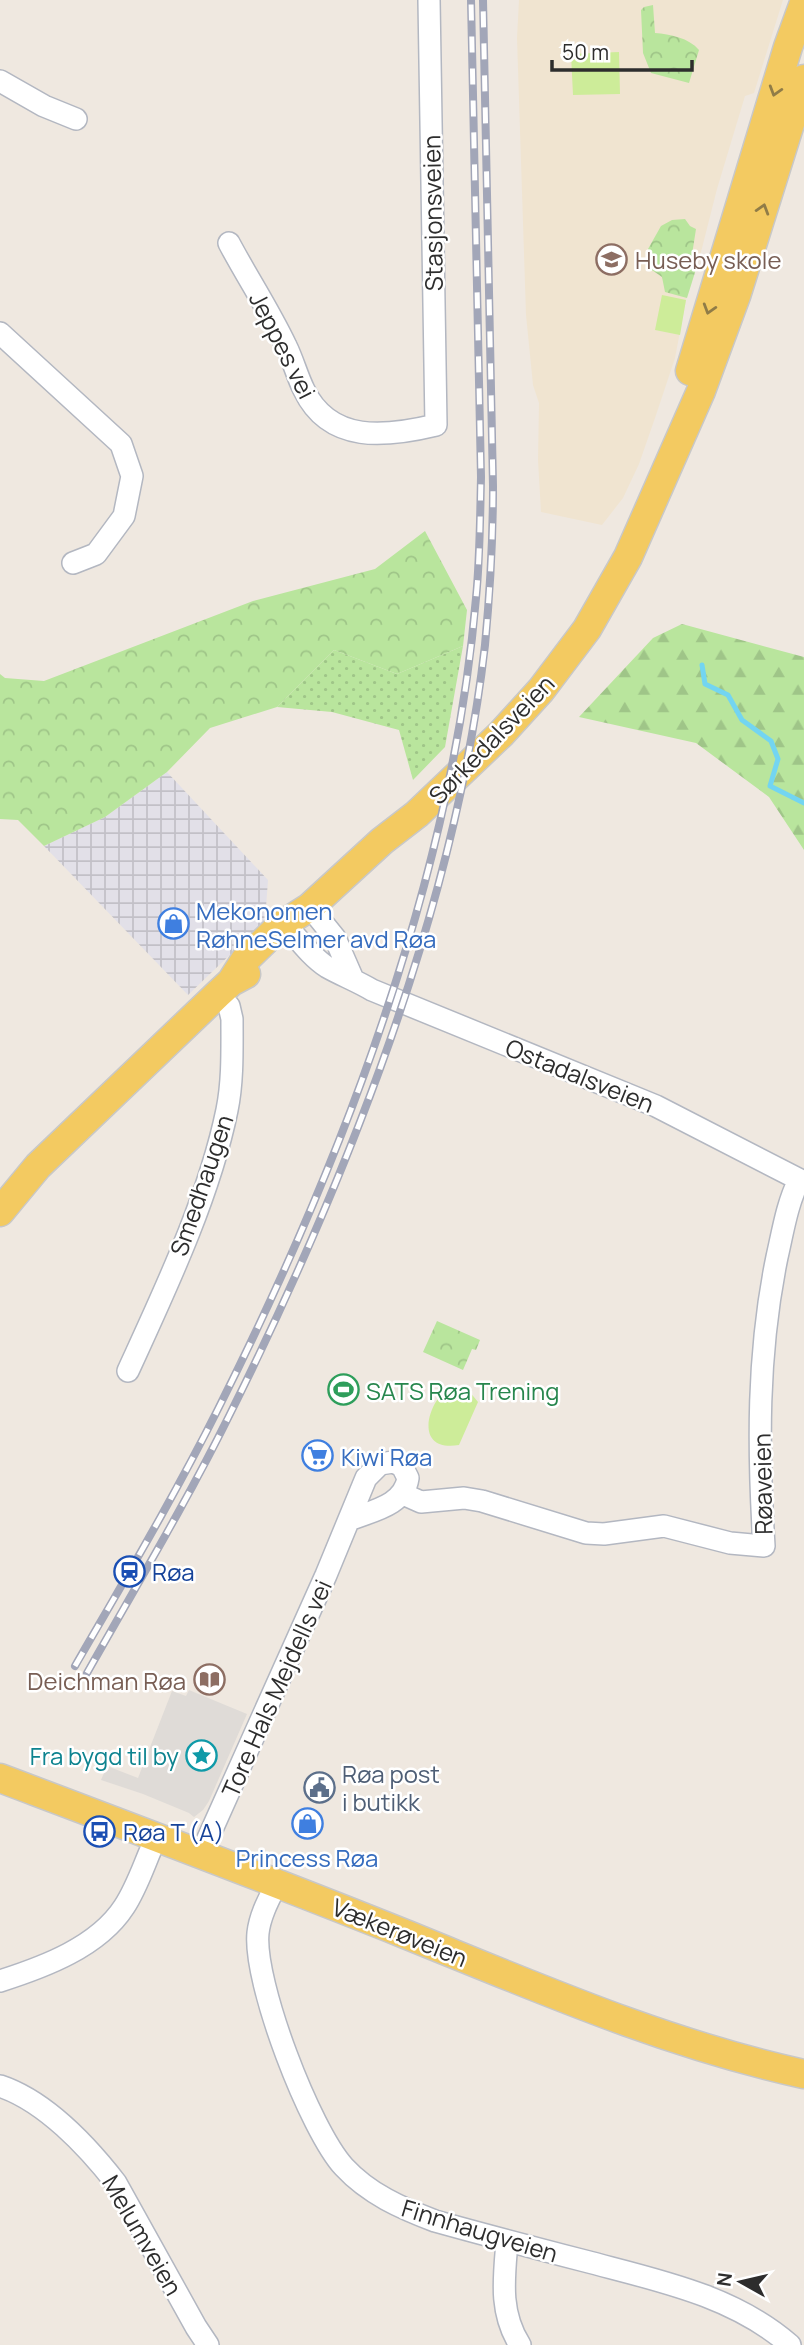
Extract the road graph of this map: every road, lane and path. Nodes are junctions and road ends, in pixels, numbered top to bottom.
1 (429, 0) edge
2 (804, 3) edge
3 (804, 79) edge
4 (0, 81) edge
5 (76, 119) dead end
6 (229, 243) dead end
7 (0, 333) edge
8 (436, 425) joint
9 (652, 502) junction
10 (74, 563) dead end
11 (310, 907) junction
12 (289, 928) junction
13 (352, 977) junction
14 (225, 988) junction
15 (801, 1181) edge
16 (0, 1212) edge
17 (128, 1371) dead end
18 (403, 1494) junction
19 (349, 1520) junction
20 (0, 1778) edge
21 (156, 1838) junction
22 (201, 1854) junction
23 (277, 1883) junction
24 (0, 1981) edge
25 (804, 2074) edge
26 (0, 2086) edge
27 (508, 2242) junction
28 (208, 2345) edge
29 (520, 2345) edge
30 (790, 2345) edge

1 - 8 street, Stasjonsveien
2 -> 9 main road, Sørkedalsveien
9 -> 3 main road, Sørkedalsveien
4 - 5 street
6 - 8 street, Jeppes vei
7 - 10 street
9 - 11 main road, Sørkedalsveien
11 - 12 main road, Sørkedalsveien
11 - 13 street
12 - 13 street, Ostadalsveien
12 - 14 main road, Sørkedalsveien
13 - 15 street, Ostadalsveien
14 - 16 main road, Sørkedalsveien
14 - 17 street, Smedhaugen
15 - 18 street, Røaveien
18 - 19 street
18 - 19 street, Tore Hals Mejdells vei
19 - 22 street, Tore Hals Mejdells vei
20 - 21 main road, Vækerøveien
21 - 22 main road, Vækerøveien
21 - 24 street
22 - 23 main road, Vækerøveien
23 - 25 main road, Vækerøveien
23 - 27 street, Finnhaugveien
26 - 28 street, Melumveien
27 - 29 street
27 - 30 street, Finnhaugveien

